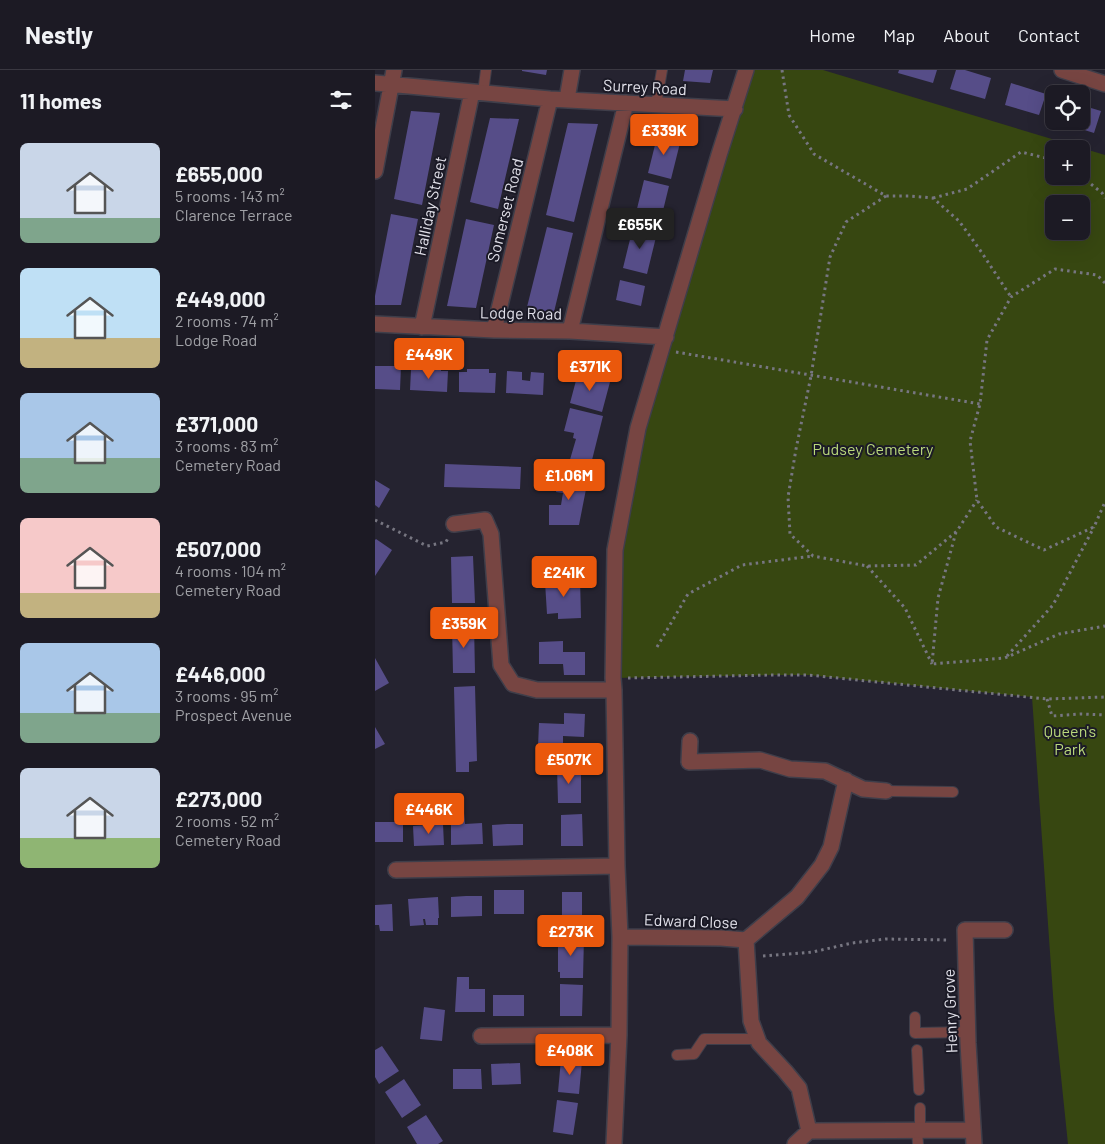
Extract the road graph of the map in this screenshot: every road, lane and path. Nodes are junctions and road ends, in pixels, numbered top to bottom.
1 (486, 70) edge
2 (572, 70) edge
3 (662, 70) edge
4 (746, 70) edge
5 (782, 70) edge
6 (1062, 70) edge
7 (393, 77) edge
8 (375, 83) edge
9 (1105, 84) edge
10 (477, 93) junction
11 (550, 99) junction
12 (567, 100) junction
13 (626, 104) junction
14 (657, 105) junction
15 (735, 109) junction
16 (1045, 158) edge
17 (375, 171) edge
18 (1090, 184) edge
19 (886, 196) junction
20 (933, 198) junction
21 (1105, 198) edge
22 (1105, 283) edge
23 (1011, 297) junction
24 (375, 324) edge
25 (422, 327) junction
26 (494, 330) junction
27 (570, 331) junction
28 (663, 343) junction
29 (811, 376) junction
30 (980, 404) junction
31 (977, 500) junction
32 (1105, 502) edge
33 (375, 520) edge
34 (454, 524) joint
35 (1094, 527) junction
36 (957, 531) junction
37 (813, 556) junction
38 (867, 566) junction
39 (1105, 626) edge
40 (657, 647) dead end
41 (1005, 658) junction
42 (932, 664) junction
43 (613, 684) junction
44 (1105, 697) edge
45 (1047, 698) junction
46 (1105, 715) edge
47 (690, 741) dead end
48 (846, 780) junction
49 (886, 791) joint
50 (953, 792) dead end
51 (617, 866) junction
52 (396, 870) dead end
53 (1005, 930) dead end
54 (620, 937) junction
55 (966, 939) junction
56 (746, 940) junction
57 (747, 957) junction
58 (915, 1017) dead end
59 (968, 1032) junction
60 (619, 1035) junction
61 (481, 1036) dead end
62 (757, 1038) junction
63 (917, 1050) dead end
64 (677, 1055) dead end
65 (919, 1090) dead end
66 (920, 1108) dead end
67 (809, 1131) junction
68 (918, 1135) edge
69 (974, 1137) edge
70 (614, 1144) edge
71 (795, 1144) edge

1 - 10 lane
2 - 12 street
3 - 14 lane
4 - 15 street
5 - 19 path
6 - 9 street
7 - 8 street, Surrey Road
7 - 10 street, Surrey Road
7 - 17 street
10 - 11 street, Surrey Road
10 - 25 street, Halliday Street
11 - 12 street, Surrey Road
11 - 26 street, Somerset Road
12 - 13 street, Surrey Road
13 - 14 street, Surrey Road
13 - 27 street
14 - 15 street, Surrey Road
15 - 28 street
16 - 20 path
18 - 21 path
19 - 20 path
19 - 29 path
20 - 23 path
22 - 23 path
23 - 30 path
24 - 25 street, Lodge Road
25 - 26 street, Lodge Road
26 - 27 street, Lodge Road
27 - 28 street, Lodge Road
28 - 29 path
28 - 43 street
29 - 30 path
29 - 37 path
30 - 31 path
31 - 35 path
31 - 36 path
32 - 35 path
33 - 34 path
34 - 43 street
35 - 41 path
36 - 38 path
36 - 42 path
37 - 38 path
37 - 40 path
38 - 42 path
39 - 41 path
41 - 42 path
43 - 45 path
43 - 51 street
44 - 45 path
45 - 46 path
47 - 48 street
48 - 49 street
48 - 56 street, Edward Close
49 - 50 lane
51 - 52 street
51 - 54 street
53 - 55 street
54 - 56 street, Edward Close
54 - 60 street
55 - 57 path
55 - 59 street, Henry Grove
56 - 57 street
57 - 62 street
58 - 59 lane
59 - 69 street, Henry Grove
60 - 61 street
60 - 70 street
62 - 64 lane
62 - 67 street
63 - 65 lane
66 - 68 lane
67 - 68 street, Henry Grove
67 - 71 street
68 - 69 street, Henry Grove

